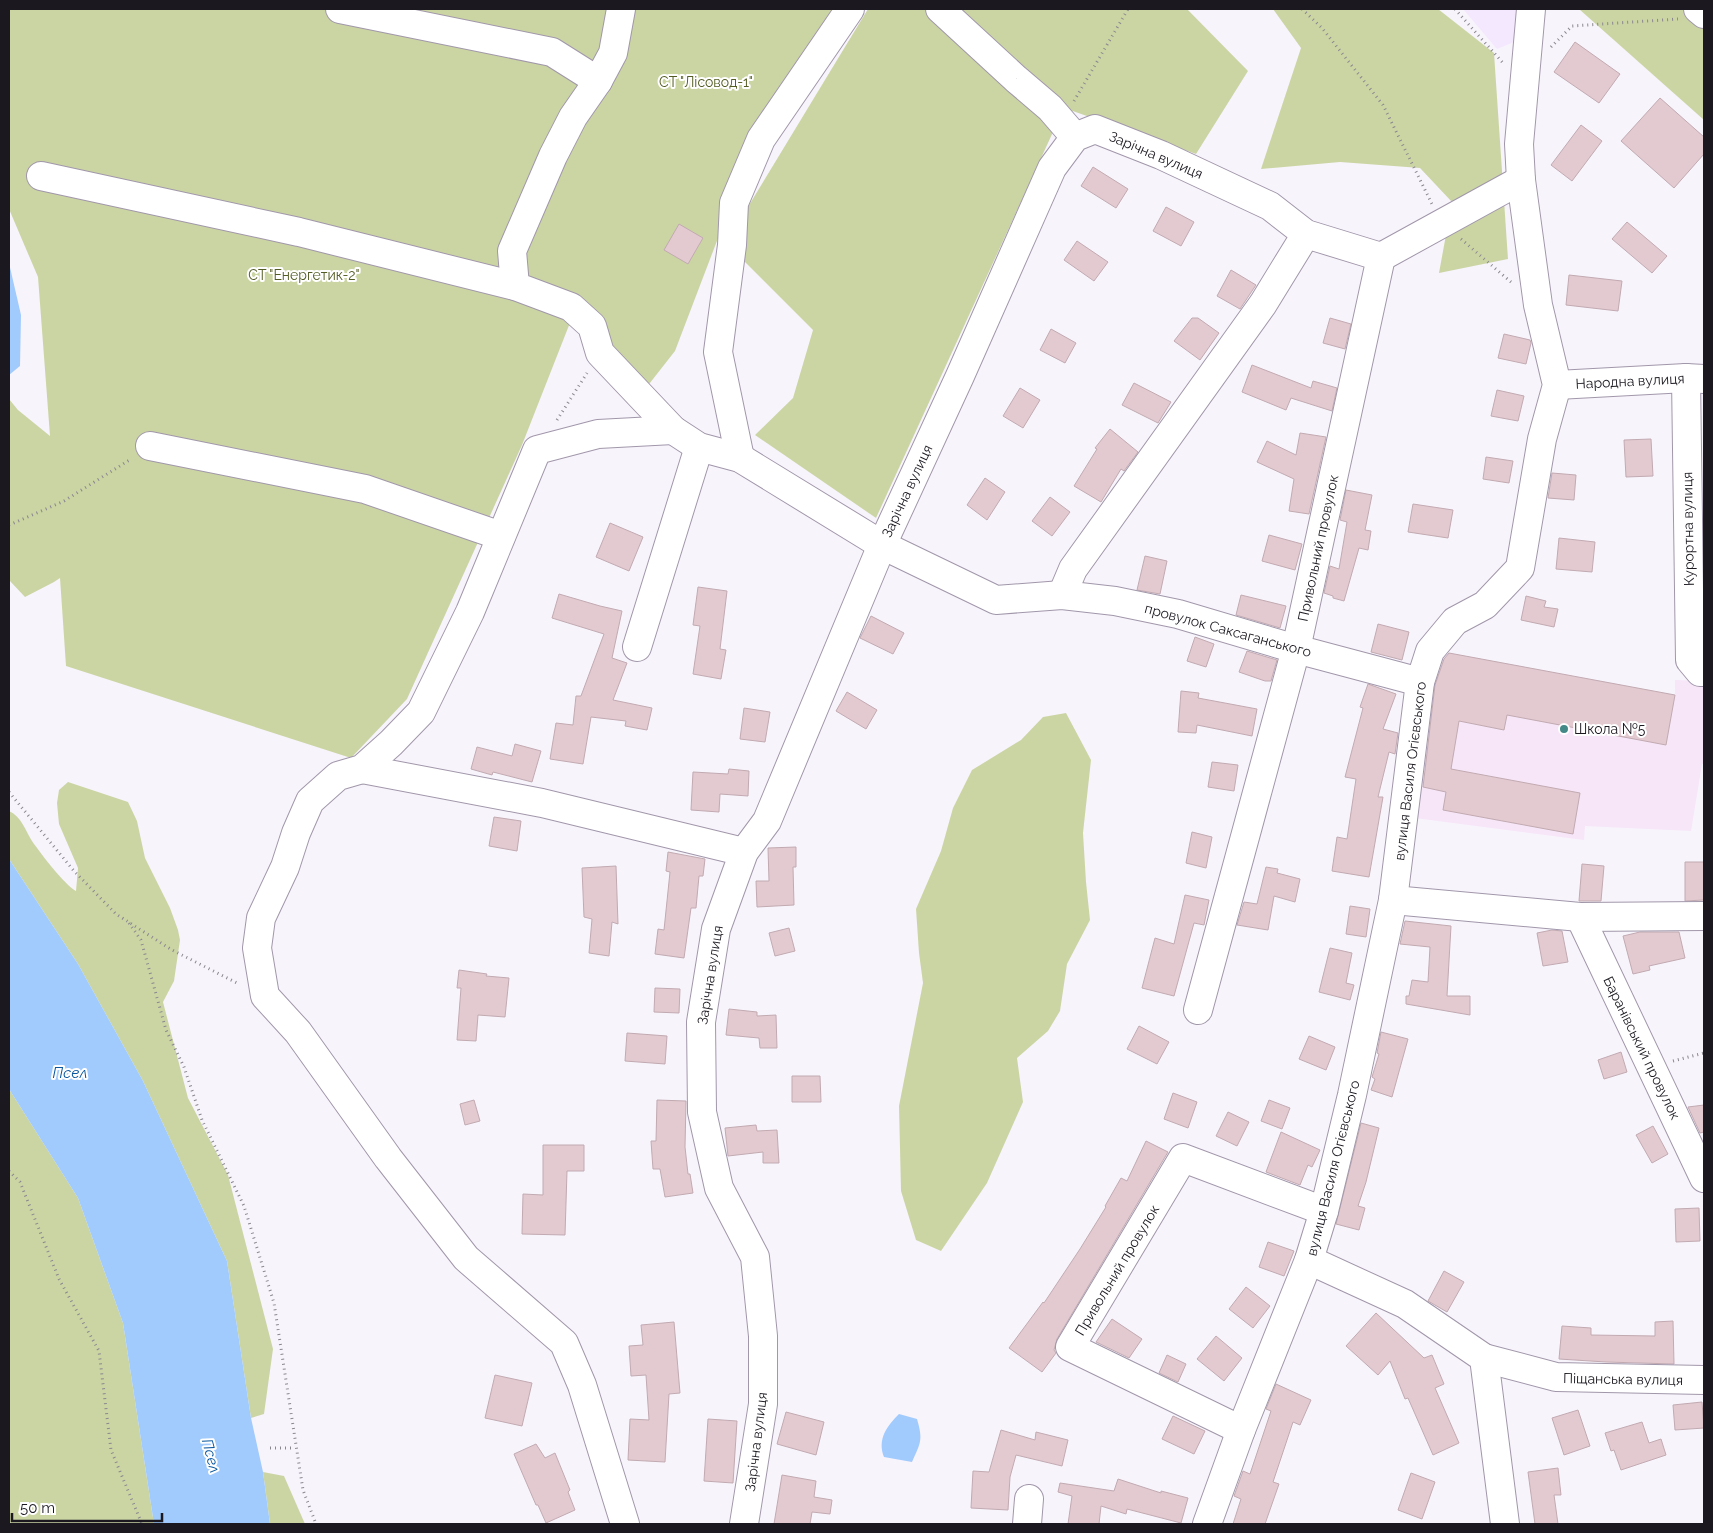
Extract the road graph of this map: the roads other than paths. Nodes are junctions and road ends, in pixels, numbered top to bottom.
1 (340, 9) edge
2 (621, 9) edge
3 (850, 9) edge
4 (940, 9) edge
5 (1531, 9) edge
6 (598, 81) junction
7 (1075, 137) junction
8 (41, 176) dead end
9 (1521, 180) junction
10 (1306, 234) junction
11 (1381, 257) junction
12 (515, 286) junction
13 (1695, 379) edge
14 (1557, 385) junction
15 (673, 430) junction
16 (150, 446) road end
17 (700, 447) junction
18 (740, 458) junction
19 (501, 536) junction
20 (882, 546) junction
21 (1062, 595) junction
22 (637, 647) dead end
23 (1296, 649) junction
24 (1704, 672) edge
25 (1420, 682) junction
26 (362, 769) junction
27 (744, 852) junction
28 (1393, 900) junction
29 (1704, 916) edge
30 (1580, 918) junction
31 (1198, 1010) dead end
32 (1704, 1178) edge
33 (1324, 1211) junction
34 (1309, 1260) junction
35 (1484, 1358) junction
36 (1704, 1380) edge
37 (1241, 1430) junction
38 (625, 1524) edge
39 (744, 1524) edge
40 (1207, 1524) edge
41 (1505, 1524) edge

1 - 6 street
2 - 6 street
3 - 18 street
4 - 7 street
5 - 9 street, вулиця Василя Огієвського
6 - 12 street
7 - 10 street, Зарічна вулиця
7 - 20 street, Зарічна вулиця
8 - 12 street
9 - 11 street
9 - 14 street, вулиця Василя Огієвського
10 - 11 street
10 - 21 street
11 - 23 street, Привольний провулок
12 - 15 street, провулок Саксаганського
13 - 14 street, Народна вулиця
13 - 24 street, Курортна вулиця
14 - 25 street, вулиця Василя Огієвського
15 - 17 street, провулок Саксаганського
15 - 19 street
16 - 19 street
17 - 18 street, провулок Саксаганського
17 - 22 street
18 - 20 street, провулок Саксаганського
19 - 26 street
20 - 21 street, провулок Саксаганського
20 - 27 street, Зарічна вулиця
21 - 23 street, провулок Саксаганського
23 - 25 street, провулок Саксаганського
23 - 31 street, Привольний провулок
25 - 28 street, вулиця Василя Огієвського
26 - 27 street
26 - 38 street
27 - 39 street, Зарічна вулиця
28 - 30 street
28 - 33 street, вулиця Василя Огієвського
29 - 30 street
30 - 32 street, Баранівський провулок
33 - 34 street, вулиця Василя Огієвського
33 - 37 street, Привольний провулок
34 - 35 street, Піщанська вулиця
34 - 37 street, вулиця Василя Огієвського
35 - 36 street, Піщанська вулиця
35 - 41 street
37 - 40 street, вулиця Василя Огієвського

